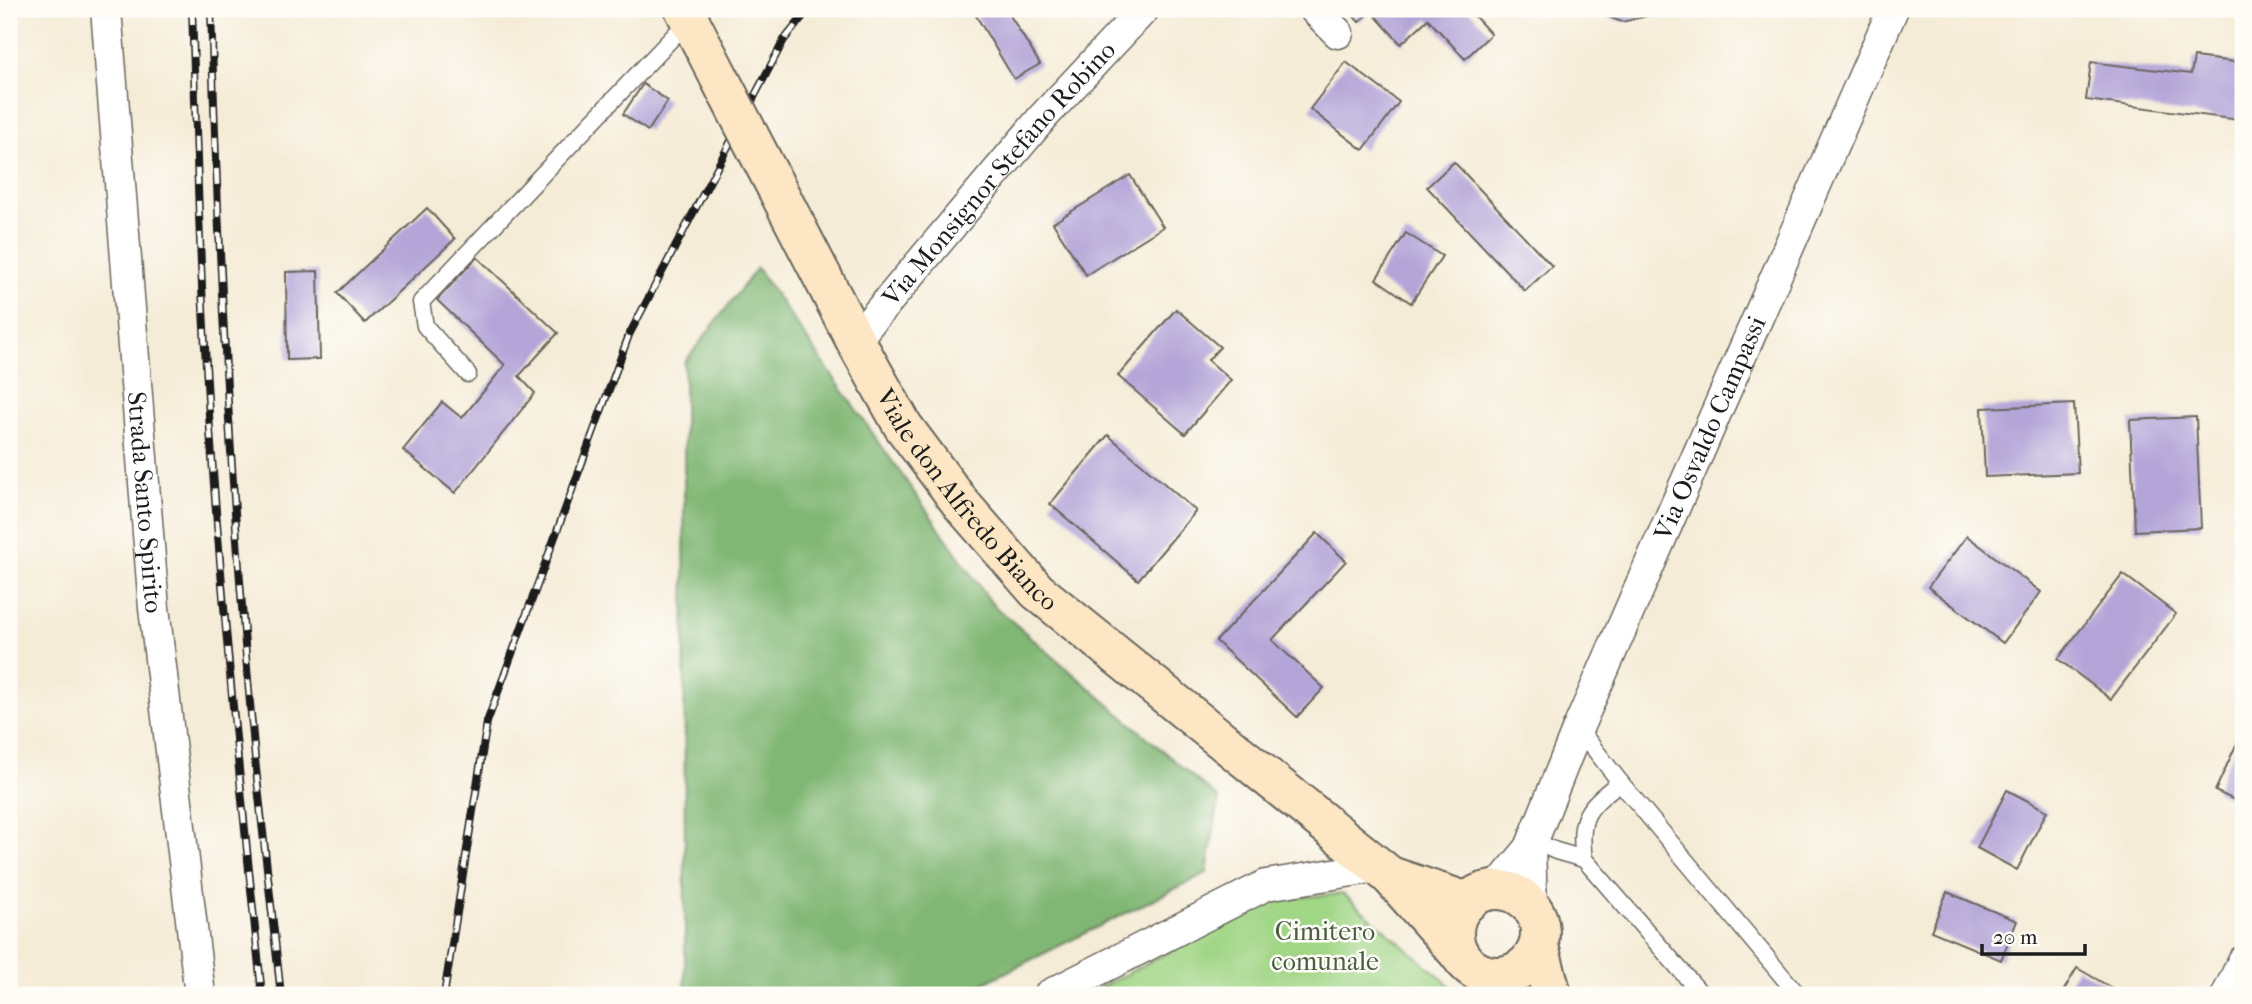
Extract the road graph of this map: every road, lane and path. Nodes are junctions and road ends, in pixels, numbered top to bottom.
1 (106, 9) edge
2 (1144, 9) edge
3 (1314, 9) edge
4 (1893, 9) edge
5 (687, 14) edge
6 (1338, 33) dead end
7 (855, 340) junction
8 (468, 374) dead end
9 (1578, 727) junction
10 (1620, 782) junction
11 (1531, 844) junction
12 (1584, 859) junction
13 (1383, 872) junction
14 (1481, 896) junction
15 (1532, 906) junction
16 (1539, 946) junction
17 (1460, 955) junction
18 (2243, 961) edge
19 (1505, 986) edge
20 (200, 995) edge
21 (1049, 995) edge
22 (1552, 995) edge
23 (1702, 995) edge
24 (1798, 995) edge
25 (2227, 995) edge

1 - 20 street, Strada Santo Spirito
2 - 7 street, Via Monsignor Stefano Robino
3 - 6 street
4 - 9 street, Via Osvaldo Campassi
5 - 7 street, Viale don Alfredo Bianco, bridge
5 - 8 lane
7 - 13 street, Viale don Alfredo Bianco
9 - 10 lane
9 - 11 street, Via Osvaldo Campassi
10 - 12 lane
10 - 24 lane
11 - 12 lane
11 - 14 street, Via Osvaldo Campassi
11 - 15 street, Via Osvaldo Campassi
12 - 23 lane
13 - 14 street, Viale don Alfredo Bianco
13 - 17 street, Viale don Alfredo Bianco
13 - 21 street
14 - 15 street
14 - 17 street
15 - 16 street
16 - 19 street
16 - 22 street
17 - 19 street
18 - 25 street

